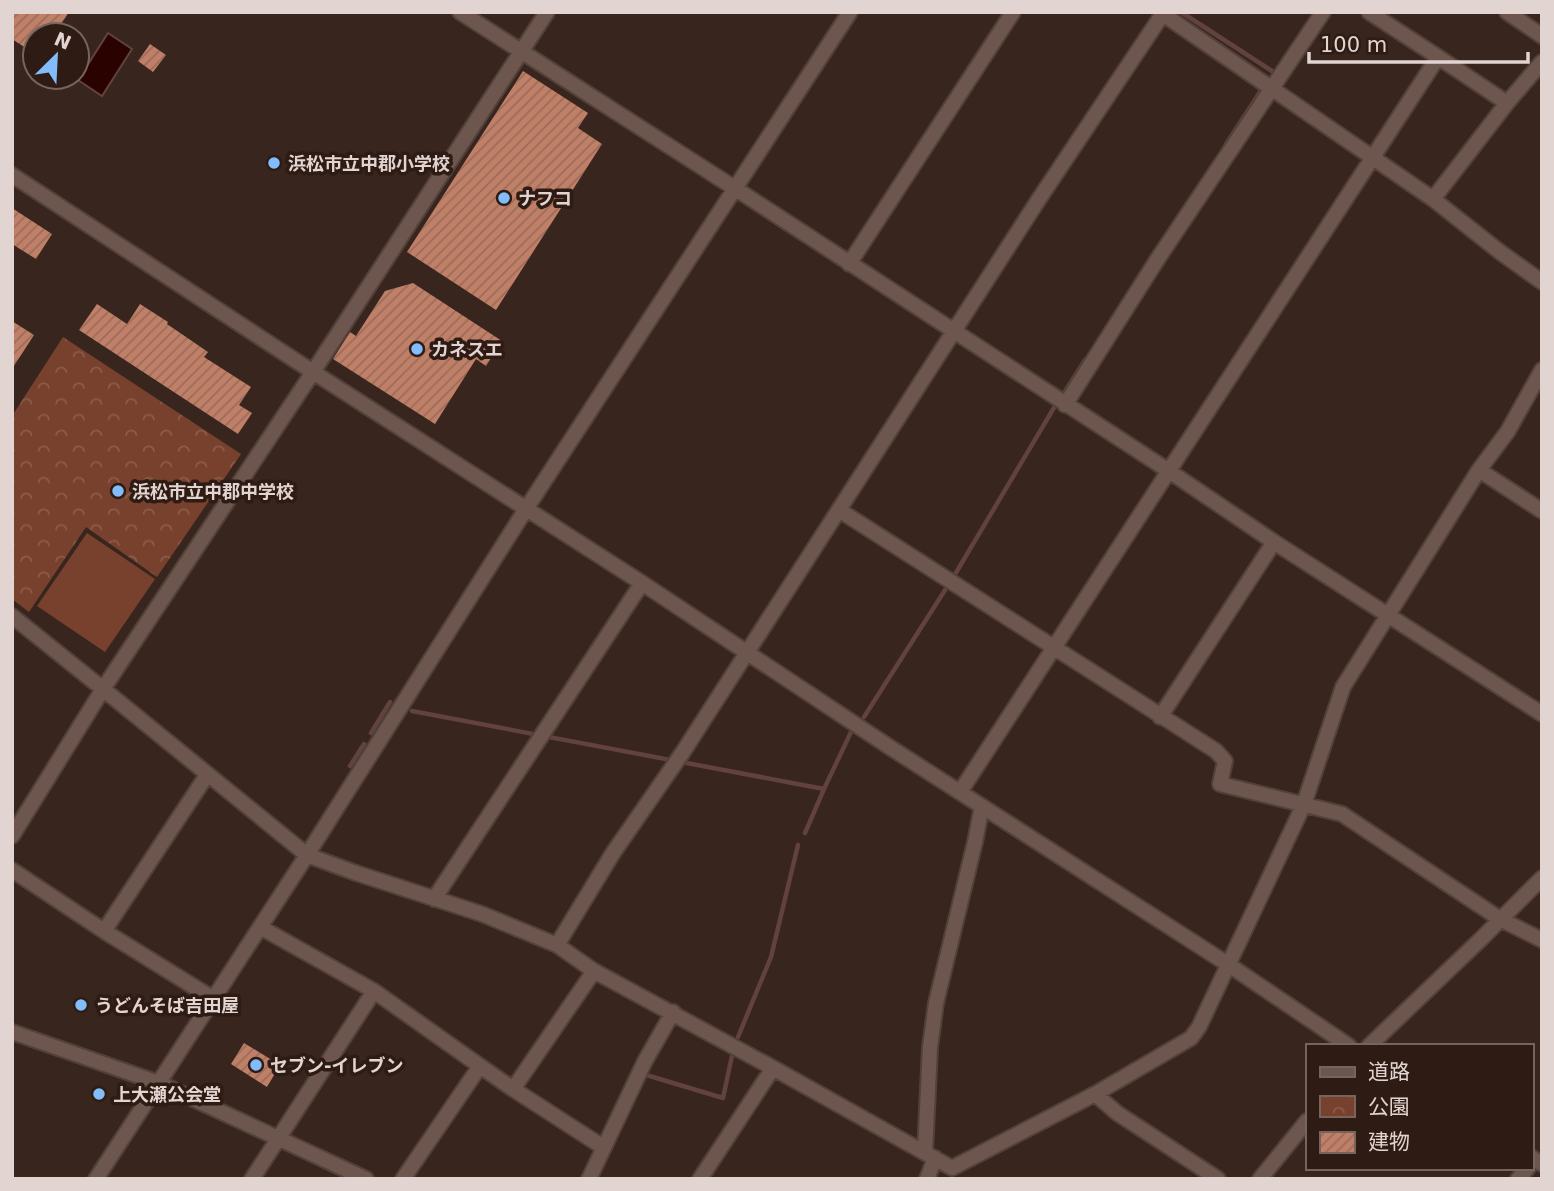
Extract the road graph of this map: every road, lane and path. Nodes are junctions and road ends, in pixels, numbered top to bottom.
1 (460, 12) edge
2 (547, 12) edge
3 (830, 12) edge
4 (1013, 12) edge
5 (1323, 12) edge
6 (1369, 12) edge
7 (1507, 12) edge
8 (1162, 13) edge
9 (847, 17) edge
10 (1542, 36) edge
11 (521, 52) junction
12 (1438, 57) junction
13 (1542, 62) edge
14 (1273, 89) junction
15 (1507, 103) junction
16 (1372, 158) junction
17 (12, 175) edge
18 (736, 189) junction
19 (1433, 199) junction
20 (849, 264) junction
21 (1542, 282) edge
22 (954, 332) junction
23 (1542, 370) edge
24 (313, 372) junction
25 (1065, 405) junction
26 (1479, 470) junction
27 (1169, 471) junction
28 (526, 509) junction
29 (838, 510) junction
30 (1542, 511) edge
31 (1274, 542) junction
32 (642, 583) junction
33 (1388, 615) junction
34 (12, 616) edge
35 (1053, 647) junction
36 (748, 652) junction
37 (103, 689) junction
38 (1542, 714) edge
39 (1160, 717) junction
40 (207, 775) junction
41 (960, 792) junction
42 (1304, 804) junction
43 (982, 806) junction
44 (12, 836) edge
45 (307, 855) junction
46 (12, 870) edge
47 (1542, 878) edge
48 (435, 899) junction
49 (1500, 919) junction
50 (260, 927) junction
51 (104, 931) junction
52 (1542, 940) edge
53 (557, 945) junction
54 (1229, 965) junction
55 (594, 971) junction
56 (374, 991) junction
57 (212, 998) junction
58 (673, 1012) junction
59 (12, 1032) edge
60 (1346, 1044) edge
61 (1370, 1044) edge
62 (480, 1066) junction
63 (773, 1068) junction
64 (159, 1083) junction
65 (513, 1089) junction
66 (1095, 1094) junction
67 (1306, 1122) edge
68 (279, 1137) junction
69 (603, 1147) junction
70 (930, 1155) junction
71 (96, 1179) edge
72 (252, 1179) edge
73 (366, 1179) edge
74 (403, 1179) edge
75 (589, 1179) edge
76 (700, 1179) edge
77 (927, 1179) edge
78 (1218, 1179) edge
79 (1260, 1179) edge

1 - 11 street
2 - 11 street
3 - 9 street
4 - 20 street
5 - 14 street
6 - 12 street
7 - 10 street
8 - 14 street
8 - 22 street
9 - 18 street
11 - 18 street
11 - 24 street
12 - 15 street
12 - 16 street
13 - 15 street
14 - 16 street
14 - 25 street
15 - 19 street
16 - 19 street
16 - 27 street
17 - 24 street
18 - 20 street
18 - 28 street
19 - 21 street
20 - 22 street
22 - 25 street
22 - 29 street
23 - 26 street
24 - 28 street
24 - 37 street
25 - 27 street
26 - 30 street
26 - 33 street
27 - 31 street
27 - 35 street
28 - 32 street
28 - 45 street
29 - 35 street
29 - 36 street
31 - 33 street
31 - 39 street
32 - 36 street
32 - 48 street
33 - 38 street
33 - 42 street
34 - 37 street
35 - 39 street
35 - 41 street
36 - 41 street
36 - 53 street
37 - 40 street
37 - 44 street
39 - 42 street
40 - 45 street
40 - 51 street
41 - 43 street
42 - 49 street
42 - 54 street
43 - 54 street
43 - 70 street
45 - 48 street
45 - 50 street
46 - 51 street
47 - 49 street
48 - 53 street
49 - 52 street
49 - 61 street
50 - 56 street
50 - 57 street
51 - 57 street
53 - 55 street
54 - 60 street
54 - 66 street
55 - 58 street
55 - 65 street
56 - 62 street
56 - 68 street
57 - 64 street
58 - 63 street
58 - 69 street
59 - 64 street
62 - 65 street
62 - 74 street
63 - 70 street
63 - 76 street
64 - 68 street
64 - 71 street
65 - 69 street
66 - 70 street
66 - 78 street
67 - 79 street
68 - 72 street
68 - 73 street
69 - 75 street
70 - 77 street

